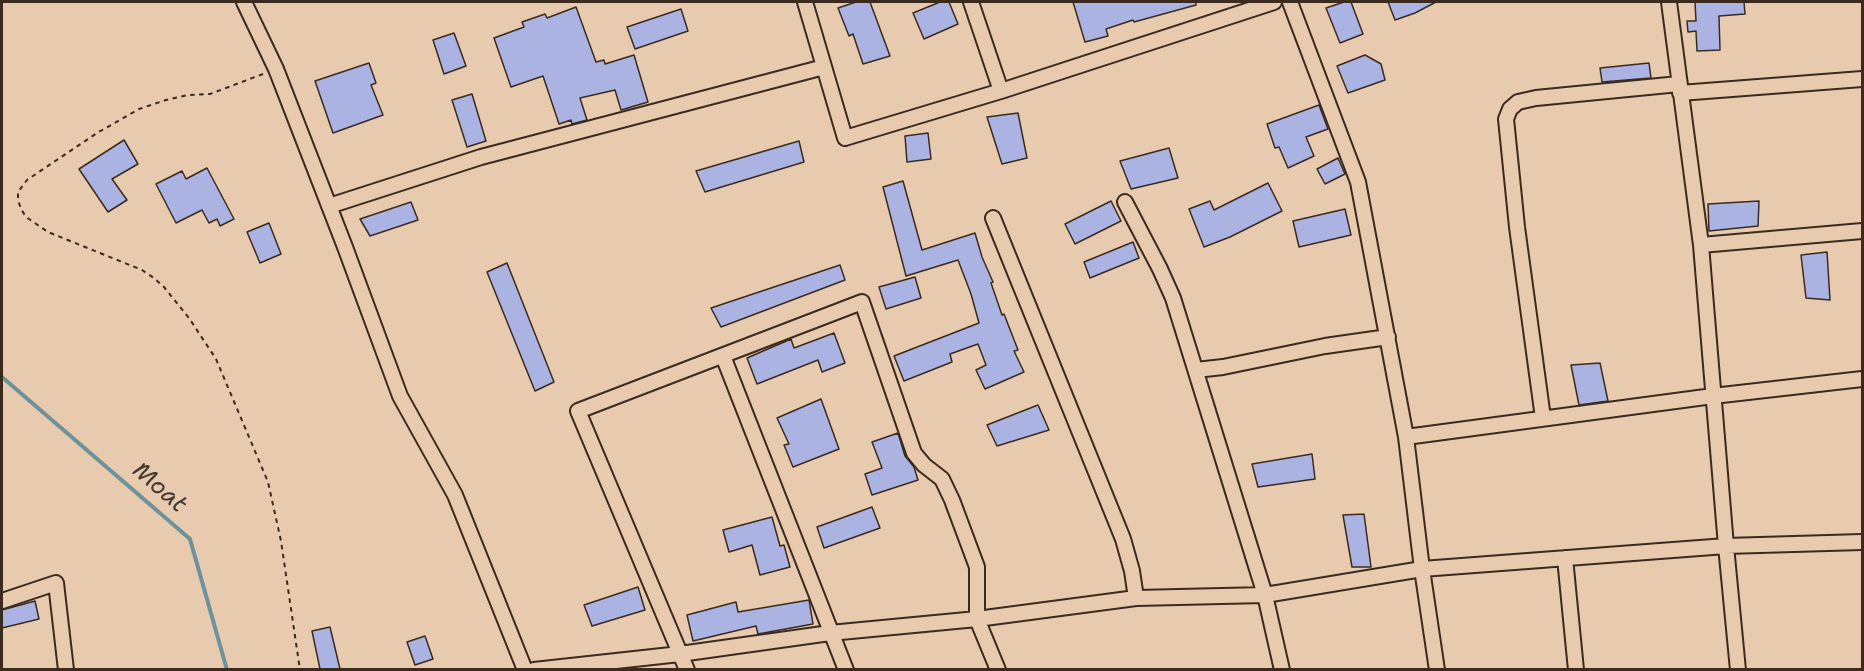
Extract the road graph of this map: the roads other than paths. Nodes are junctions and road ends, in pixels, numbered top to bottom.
1 (244, 2) edge
2 (805, 2) edge
3 (971, 2) edge
4 (1274, 2) edge
5 (1290, 2) edge
6 (1669, 2) edge
7 (824, 67) junction
8 (1863, 78) edge
9 (1679, 88) junction
10 (1001, 91) junction
11 (1125, 202) dead end
12 (329, 206) junction
13 (993, 218) dead end
14 (1863, 231) edge
15 (1701, 245) junction
16 (1388, 337) junction
17 (723, 356) junction
18 (1196, 370) junction
19 (1863, 379) edge
20 (1713, 396) junction
21 (1543, 418) junction
22 (1406, 436) junction
23 (1863, 542) edge
24 (1726, 546) junction
25 (1565, 558) junction
26 (1422, 569) junction
27 (1265, 595) junction
28 (1136, 598) junction
29 (2, 601) edge
30 (977, 619) junction
31 (830, 633) junction
32 (680, 654) junction
33 (66, 669) edge
34 (525, 669) edge
35 (534, 669) edge
36 (687, 669) edge
37 (846, 669) edge
38 (998, 669) edge
39 (1282, 669) edge
40 (1437, 669) edge
41 (1576, 669) edge
42 (1738, 669) edge

1 - 12 street
2 - 7 street
3 - 10 street
4 - 10 street
5 - 16 street
6 - 9 street
7 - 10 street
7 - 12 street
8 - 9 street
9 - 15 street
9 - 21 street
11 - 18 street
12 - 34 street
13 - 28 street
14 - 15 street
15 - 20 street
16 - 18 street
16 - 22 street
17 - 30 street
17 - 31 street
17 - 32 street
18 - 27 street
19 - 20 street
20 - 21 street
20 - 24 street
21 - 22 street
22 - 26 street
23 - 24 street
24 - 25 street
24 - 42 street
25 - 26 street
25 - 41 street
26 - 27 street
26 - 40 street
27 - 28 street
27 - 39 street
28 - 30 street
29 - 33 street
30 - 31 street
30 - 38 street
31 - 32 street
31 - 37 street
32 - 35 street
32 - 36 street

